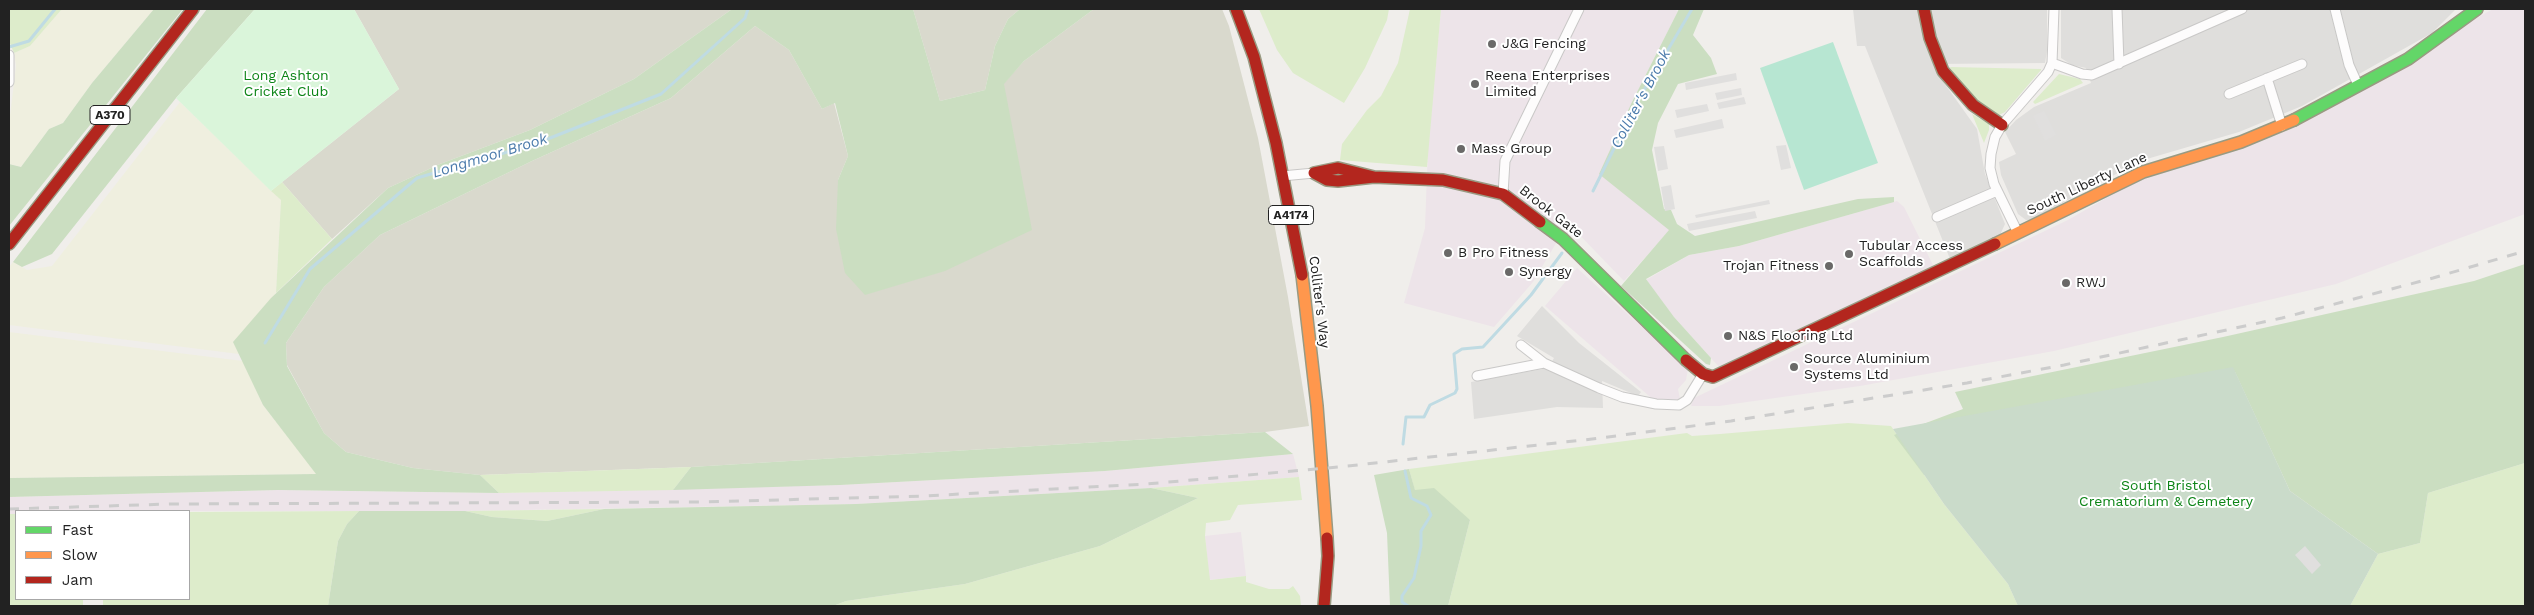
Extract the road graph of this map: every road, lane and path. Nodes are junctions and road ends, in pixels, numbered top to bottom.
1 (193, 9) edge
2 (1236, 9) edge
3 (1579, 9) edge
4 (1924, 9) edge
5 (2054, 9) edge
6 (2117, 9) edge
7 (2242, 9) edge
8 (2335, 9) edge
9 (2478, 9) edge
10 (9, 55) edge
11 (2052, 63) junction
12 (2120, 64) junction
13 (2302, 64) dead end
14 (2267, 78) junction
15 (9, 82) edge
16 (2358, 85) junction
17 (2229, 94) dead end
18 (2002, 125) junction
19 (2282, 126) junction
20 (1314, 173) joint
21 (1282, 176) junction
22 (1997, 191) junction
23 (1503, 194) junction
24 (1937, 217) dead end
25 (2018, 233) junction
26 (9, 244) edge
27 (1521, 345) dead end
28 (1544, 363) junction
29 (1703, 374) junction
30 (1478, 376) dead end
31 (1324, 606) edge

1 - 26 main road, A370
2 - 21 main road, Colliter's Way / A4174
3 - 23 street, Brook Gate
4 - 18 main road
5 - 11 street
6 - 12 street
7 - 12 street
8 - 16 street
9 - 16 main road, South Liberty Lane
10 - 15 street
11 - 12 street
11 - 18 street
13 - 14 street
14 - 17 street
14 - 19 street
16 - 19 main road, South Liberty Lane
18 - 22 street
19 - 25 main road, South Liberty Lane
20 - 21 street
20 - 23 main road
21 - 31 main road, Colliter's Way / A4174
22 - 24 street
22 - 25 street
23 - 29 main road, Brook Gate
25 - 29 main road, South Liberty Lane
27 - 28 street
28 - 29 street
28 - 30 street

